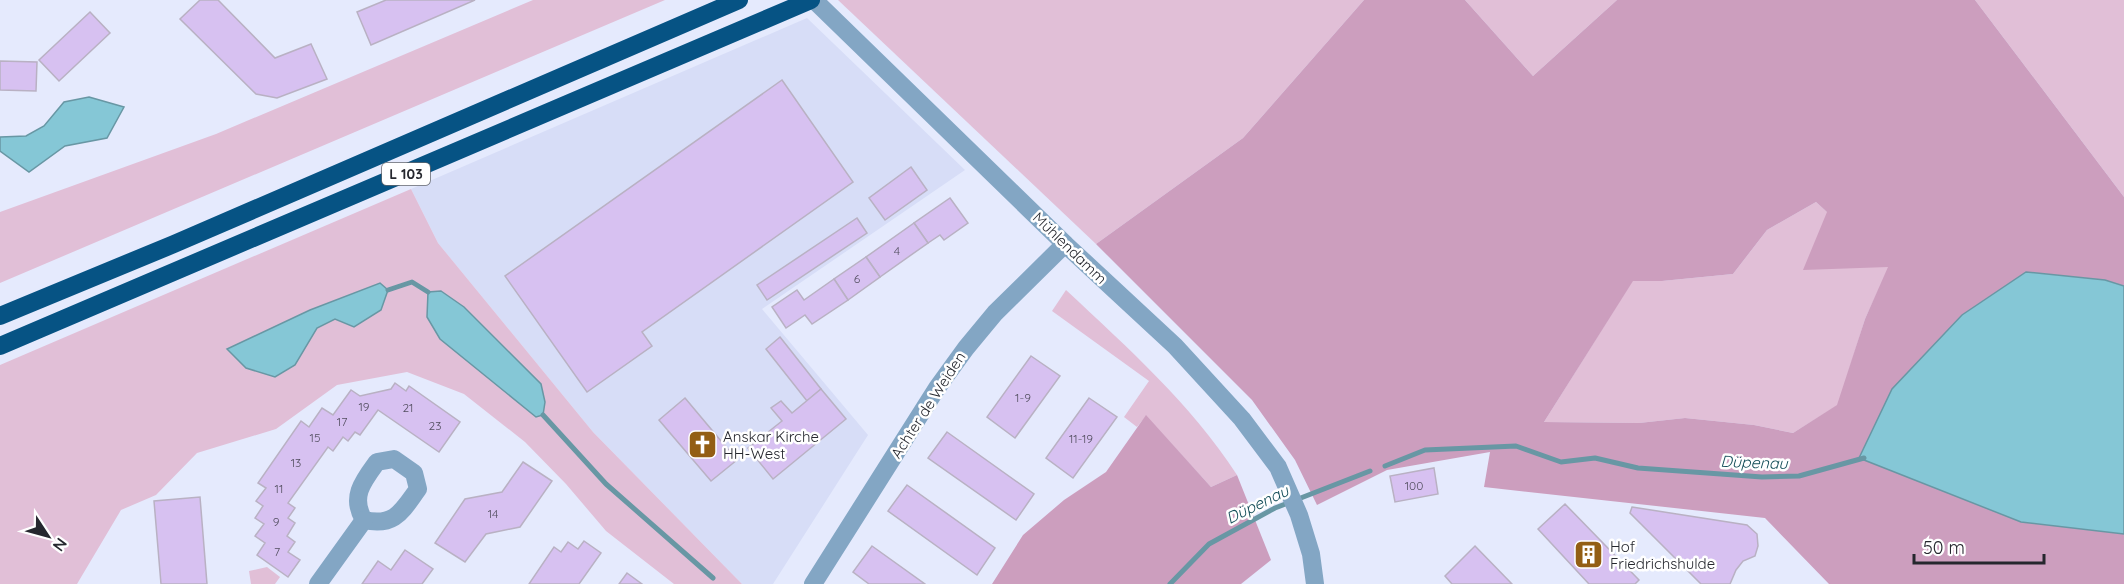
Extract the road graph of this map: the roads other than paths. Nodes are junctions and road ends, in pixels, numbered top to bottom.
1 (739, 0) edge
2 (813, 0) edge
3 (1065, 244) junction
4 (0, 316) edge
5 (0, 346) edge
6 (364, 520) dead end
7 (318, 584) edge
8 (813, 584) edge
9 (1316, 584) edge

1 - 4 highway, L 103
2 - 3 street, Mühlendamm
2 - 5 highway, L 103
3 - 8 street, Achter de Weiden
3 - 9 street, Mühlendamm
6 - 7 street

